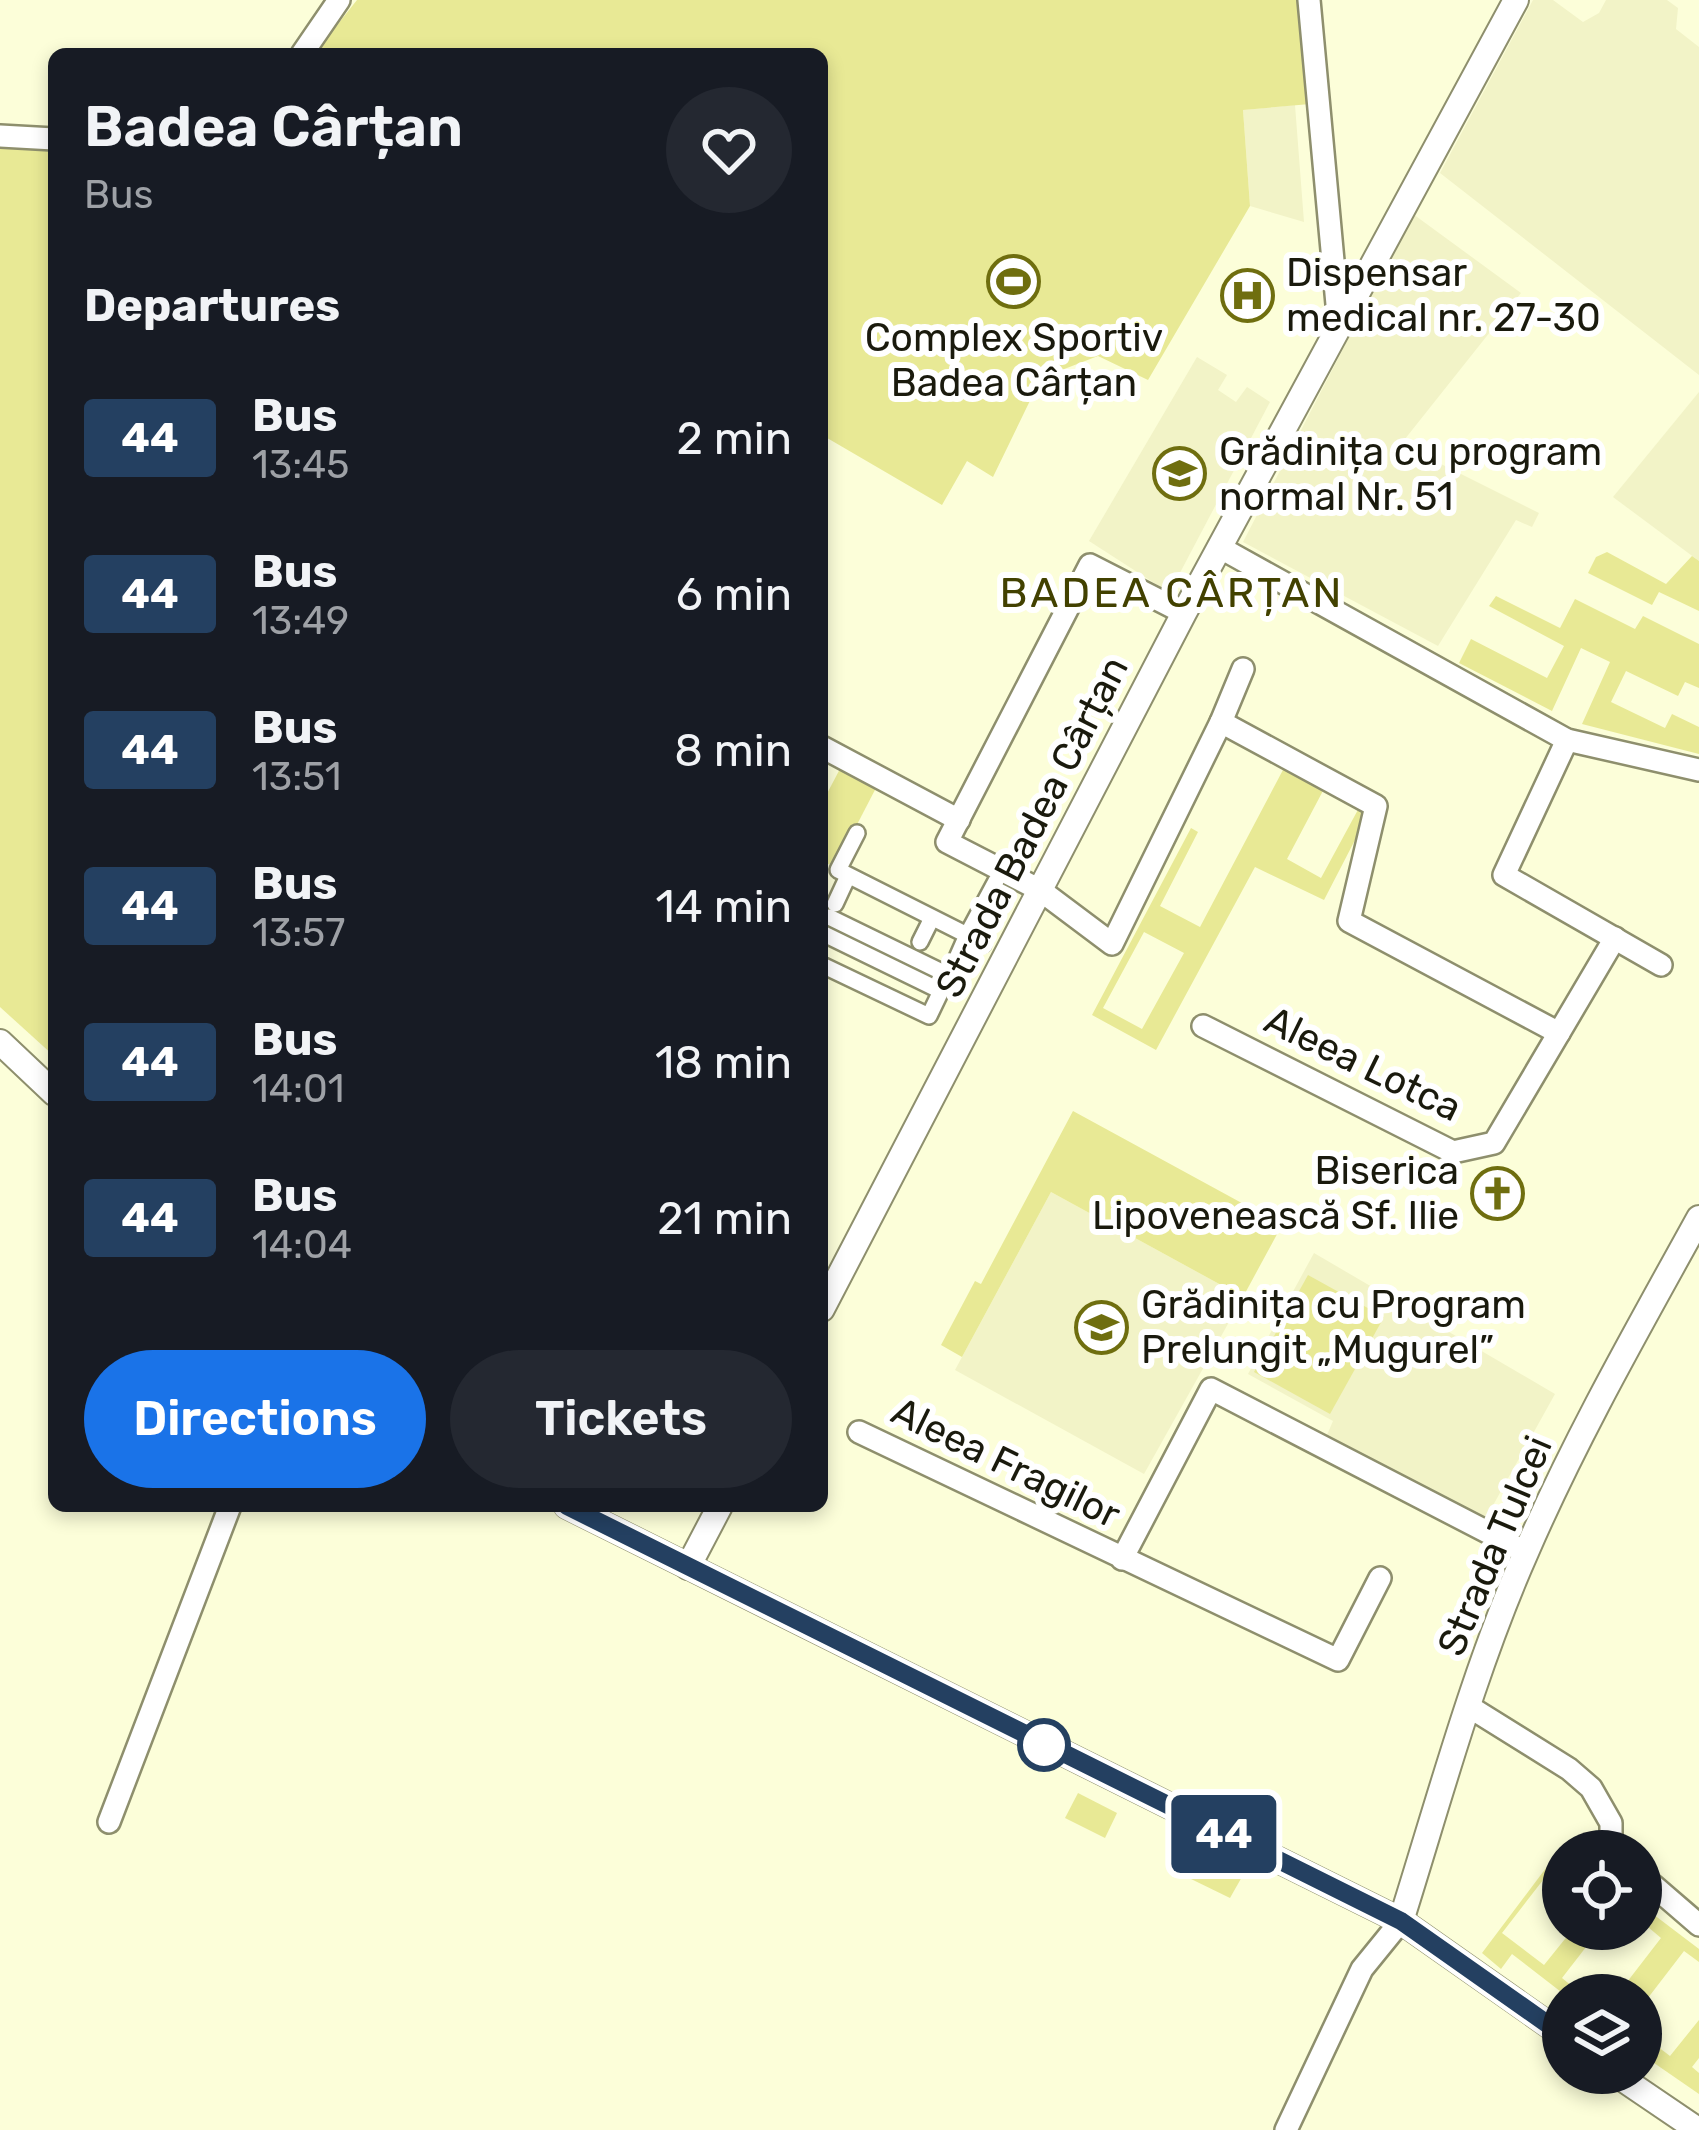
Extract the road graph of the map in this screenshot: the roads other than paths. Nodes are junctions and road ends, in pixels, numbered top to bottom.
1 (339, 0) edge
2 (1309, 0) edge
3 (1516, 0) edge
4 (306, 48) edge
5 (0, 136) edge
6 (48, 139) edge
7 (1339, 326) junction
8 (1220, 547) junction
9 (1184, 613) junction
10 (1243, 669) dead end
11 (1222, 722) junction
12 (1567, 740) junction
13 (828, 750) edge
14 (1699, 770) edge
15 (959, 820) junction
16 (857, 833) dead end
17 (848, 876) junction
18 (996, 881) dead end
19 (1040, 890) junction
20 (828, 918) edge
21 (932, 918) junction
22 (1615, 938) junction
23 (975, 939) junction
24 (920, 942) dead end
25 (856, 949) junction
26 (1661, 964) dead end
27 (828, 968) edge
28 (904, 973) junction
29 (843, 975) junction
30 (892, 998) junction
31 (1204, 1026) dead end
32 (1558, 1034) junction
33 (0, 1042) edge
34 (48, 1087) edge
35 (1699, 1218) edge
36 (828, 1297) edge
37 (859, 1432) dead end
38 (228, 1512) edge
39 (579, 1512) edge
40 (717, 1512) edge
41 (1526, 1552) junction
42 (1123, 1559) junction
43 (688, 1567) junction
44 (1380, 1578) dead end
45 (1468, 1706) junction
46 (109, 1822) dead end
47 (1611, 1830) edge
48 (1662, 1893) edge
49 (1401, 1921) junction
50 (1699, 1925) edge
51 (1542, 2020) edge
52 (1645, 2094) edge
53 (1286, 2130) edge
54 (1698, 2130) edge

1 - 4 street
2 - 7 street
3 - 7 street, Strada Badea Cârțan
5 - 6 street
7 - 8 street, Strada Badea Cârțan
8 - 9 street, Strada Badea Cârțan
8 - 12 street
9 - 15 street
9 - 19 street, Strada Badea Cârțan
10 - 11 street
11 - 19 street
11 - 32 street
12 - 14 street
12 - 22 street
13 - 15 street
15 - 19 street
16 - 17 street
17 - 20 street
17 - 21 street
18 - 23 street
19 - 36 street, Strada Badea Cârțan
20 - 23 street
20 - 25 street
21 - 23 street
21 - 24 street
22 - 26 street
22 - 32 street
25 - 28 street
25 - 29 street
27 - 29 street
28 - 30 street
28 - 30 street
29 - 30 street
31 - 32 street, Aleea Lotca
33 - 34 street
35 - 41 street, Strada Tulcei
37 - 42 street, Aleea Fragilor
38 - 46 street
39 - 43 street
40 - 43 street
41 - 42 street, Aleea Fragilor
41 - 45 street, Strada Tulcei
42 - 44 street, Aleea Fragilor
43 - 49 street
45 - 47 street
45 - 49 street, Strada Tulcei
48 - 50 street
49 - 51 street
49 - 53 street
52 - 54 street

